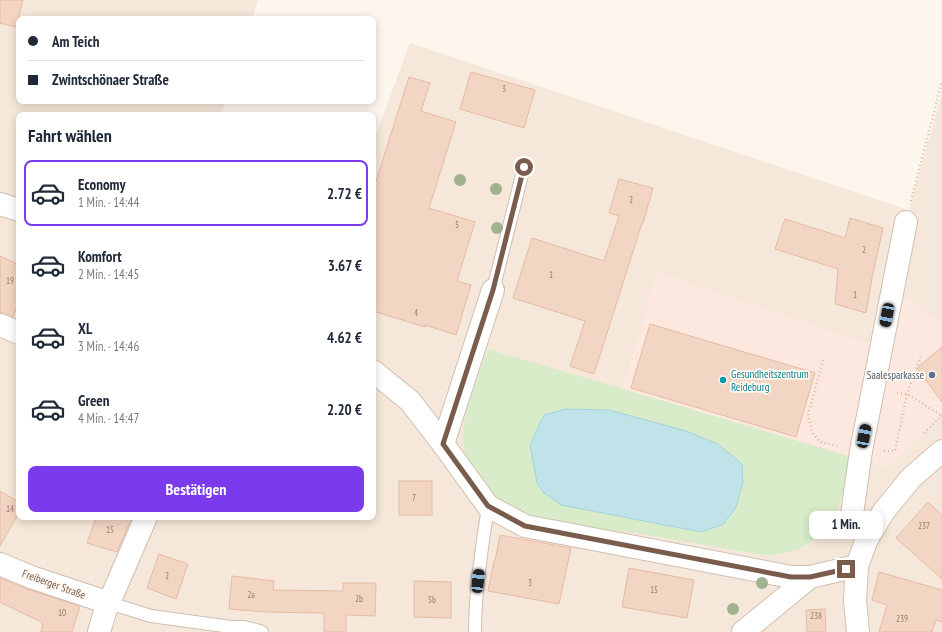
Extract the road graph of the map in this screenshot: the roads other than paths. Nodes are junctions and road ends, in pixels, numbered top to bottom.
1 (524, 167) dead end
2 (0, 204) edge
3 (16, 209) edge
4 (906, 222) road end
5 (493, 290) joint
6 (0, 325) edge
7 (16, 332) edge
8 (376, 373) edge
9 (443, 444) junction
10 (942, 450) edge
11 (488, 506) junction
12 (145, 520) edge
13 (867, 539) junction
14 (0, 564) edge
15 (858, 566) junction
16 (810, 577) junction
17 (109, 603) junction
18 (99, 632) edge
19 (262, 632) edge
20 (475, 632) edge
21 (743, 632) edge
22 (858, 632) edge

1 - 5 lane
2 - 3 street
4 - 13 street
5 - 9 street
6 - 7 street
8 - 9 street
9 - 11 street
10 - 13 street
11 - 16 street
11 - 20 lane
12 - 17 street
13 - 15 street
14 - 17 street, Freiberger Straße
15 - 16 street
15 - 22 street
16 - 21 street
17 - 18 street
17 - 19 lane

